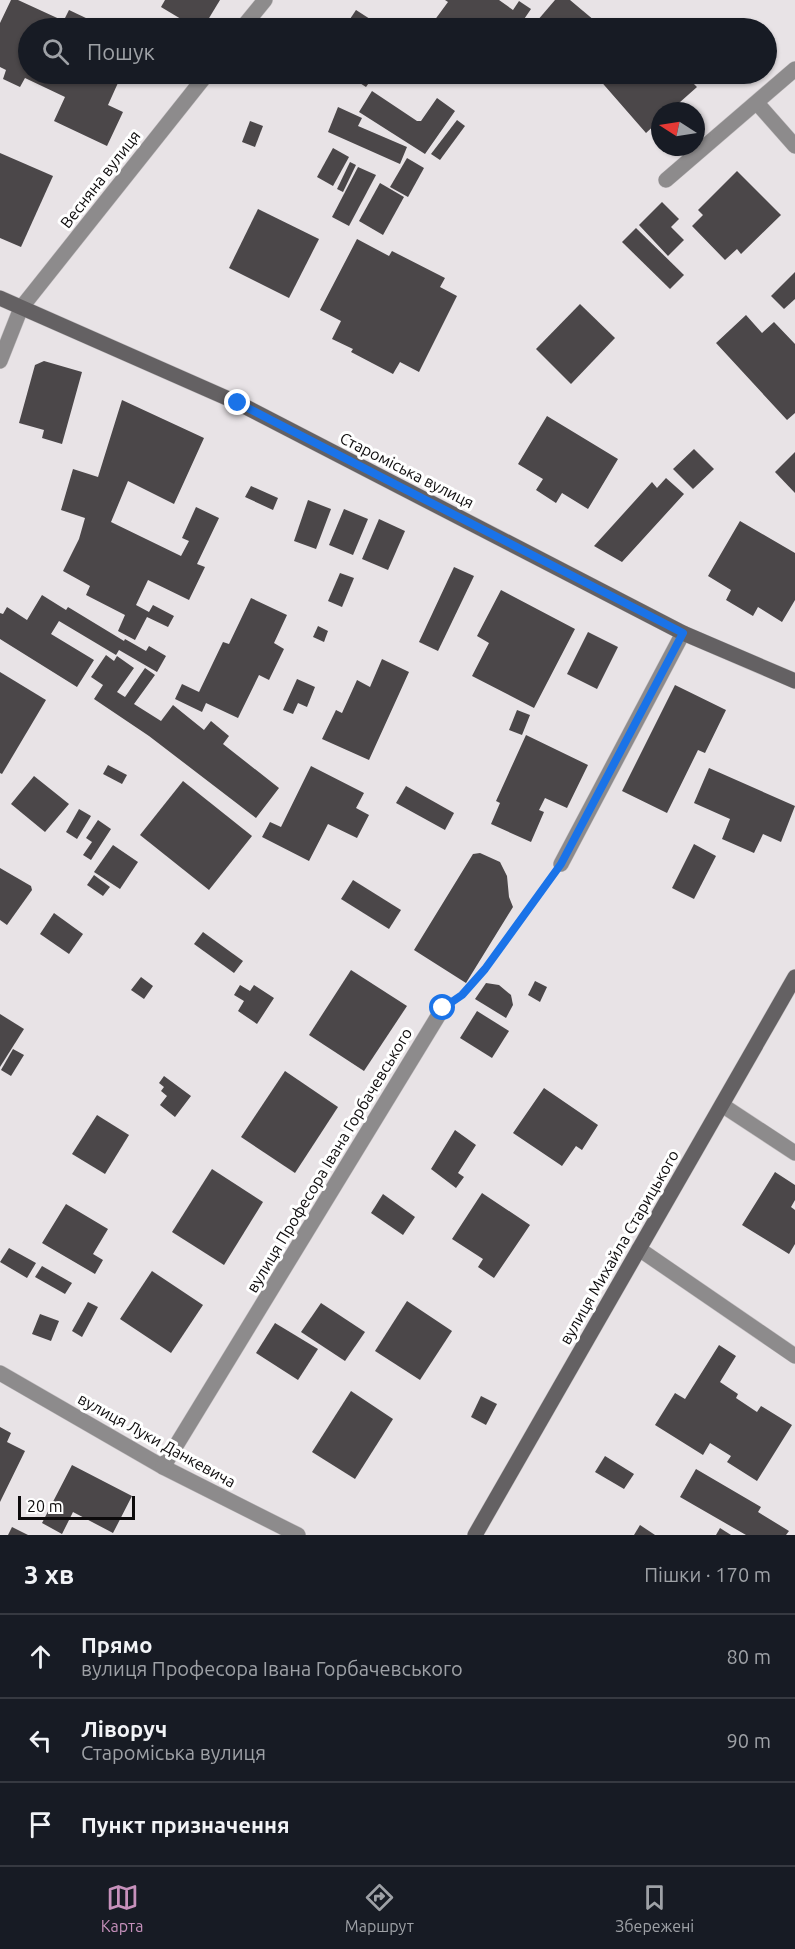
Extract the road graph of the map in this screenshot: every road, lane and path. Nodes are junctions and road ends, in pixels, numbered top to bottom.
1 (265, 0) edge
2 (250, 18) edge
3 (795, 69) edge
4 (199, 84) edge
5 (757, 103) junction
6 (795, 146) edge
7 (666, 180) dead end
8 (0, 298) edge
9 (21, 308) junction
10 (0, 361) edge
11 (683, 633) junction
12 (795, 681) edge
13 (561, 864) joint
14 (795, 977) edge
15 (443, 1008) joint
16 (722, 1106) junction
17 (795, 1153) edge
18 (639, 1249) junction
19 (795, 1356) edge
20 (0, 1373) edge
21 (163, 1467) junction
22 (298, 1535) edge
23 (475, 1535) edge

1 - 2 street
3 - 5 street
4 - 9 street, Весняна вулиця
5 - 6 street
5 - 7 street
8 - 9 street, Староміська вулиця
9 - 10 street, Весняна вулиця
9 - 11 street, Староміська вулиця
11 - 12 street, Староміська вулиця
11 - 13 street
13 - 15 path
14 - 16 street, вулиця Михайла Старицького
15 - 21 street, вулиця Професора Івана Горбачевського
16 - 17 street
16 - 18 street, вулиця Михайла Старицького
18 - 19 street
18 - 23 street, вулиця Михайла Старицького
20 - 21 street, вулиця Луки Данкевича
21 - 22 street, вулиця Луки Данкевича

